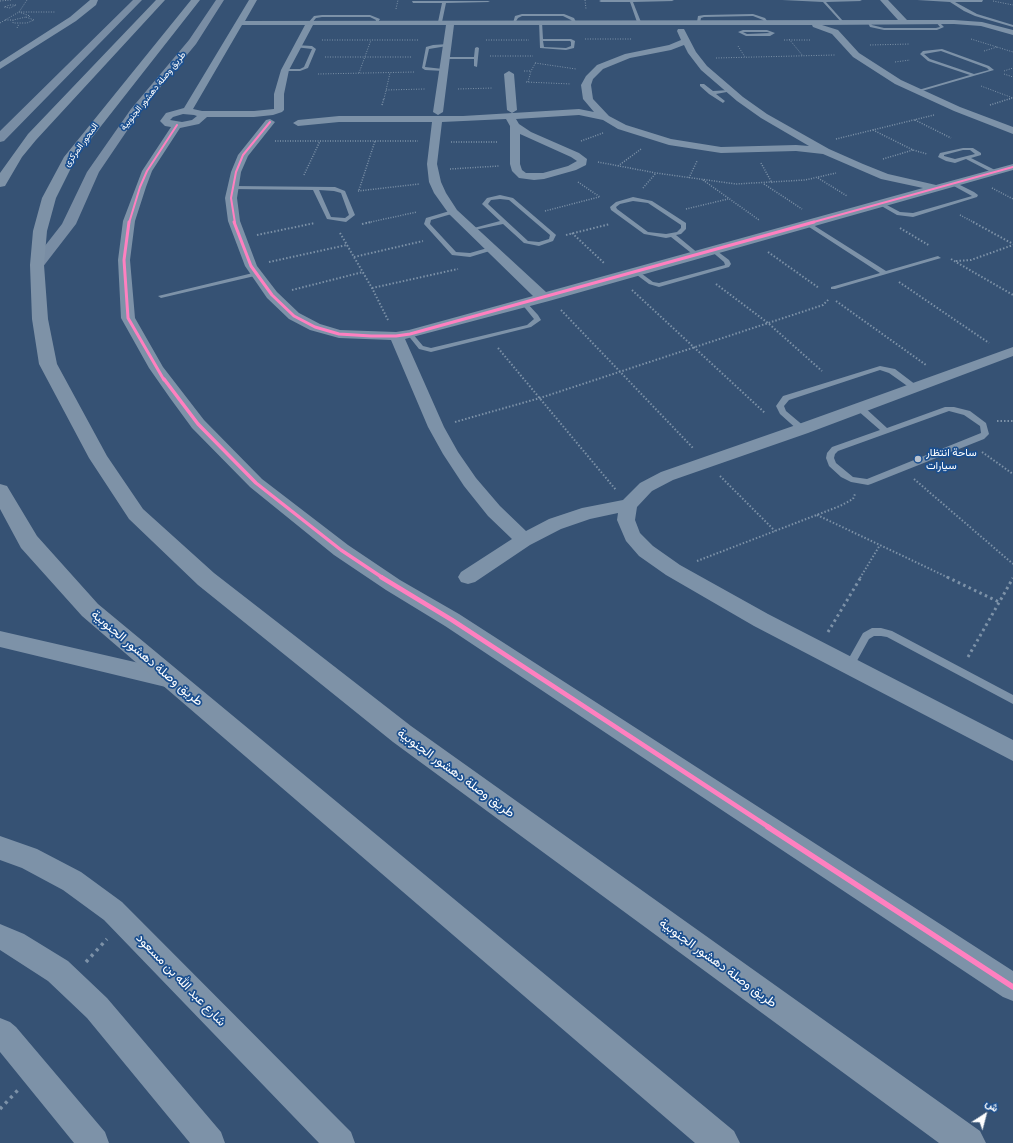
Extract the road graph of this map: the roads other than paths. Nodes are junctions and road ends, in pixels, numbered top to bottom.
1 (94, 0) edge
2 (138, 0) edge
3 (161, 0) edge
4 (196, 0) edge
5 (220, 0) edge
6 (254, 0) edge
7 (784, 0) edge
8 (884, 0) edge
9 (919, 0) edge
10 (950, 0) edge
11 (982, 0) edge
12 (602, 1) edge
13 (631, 1) junction
14 (824, 1) edge
15 (860, 1) dead end
16 (413, 2) dead end
17 (444, 2) junction
18 (488, 2) dead end
19 (672, 2) dead end
20 (440, 22) junction
21 (450, 22) junction
22 (514, 22) junction
23 (540, 22) junction
24 (574, 22) junction
25 (639, 22) junction
26 (663, 22) junction
27 (696, 22) junction
28 (747, 22) junction
29 (766, 22) junction
30 (847, 22) junction
31 (868, 22) junction
32 (905, 22) junction
33 (240, 23) junction
34 (310, 23) junction
35 (810, 23) junction
36 (939, 25) junction
37 (1013, 26) edge
38 (752, 31) junction
39 (1013, 33) edge
40 (684, 36) junction
41 (841, 39) junction
42 (541, 40) junction
43 (447, 45) junction
44 (296, 46) junction
45 (477, 48) dead end
46 (660, 49) junction
47 (694, 56) junction
48 (476, 57) junction
49 (445, 58) junction
50 (0, 66) edge
51 (476, 66) dead end
52 (443, 71) junction
53 (284, 73) junction
54 (974, 75) junction
55 (509, 78) road end
56 (702, 85) dead end
57 (730, 91) junction
58 (917, 92) junction
59 (711, 93) junction
60 (588, 99) junction
61 (723, 102) dead end
62 (291, 109) dead end
63 (438, 115) junction
64 (200, 117) junction
65 (182, 118) junction
66 (512, 118) junction
67 (606, 118) junction
68 (276, 119) junction
69 (298, 123) junction
70 (1013, 131) edge
71 (793, 133) junction
72 (0, 138) edge
73 (782, 148) junction
74 (826, 151) junction
75 (967, 158) junction
76 (1013, 167) edge
77 (995, 172) junction
78 (885, 177) junction
79 (0, 183) edge
80 (954, 184) junction
81 (233, 188) junction
82 (315, 188) junction
83 (938, 188) junction
84 (895, 200) junction
85 (881, 204) junction
86 (450, 208) junction
87 (505, 222) junction
88 (814, 222) junction
89 (472, 230) junction
90 (672, 235) junction
91 (492, 249) junction
92 (713, 250) junction
93 (697, 255) junction
94 (938, 258) road end
95 (37, 265) junction
96 (254, 270) junction
97 (636, 272) junction
98 (885, 273) junction
99 (834, 288) road end
100 (161, 296) dead end
101 (546, 297) junction
102 (524, 303) junction
103 (40, 319) joint
104 (403, 335) junction
105 (1009, 352) edge
106 (916, 388) junction
107 (860, 408) junction
108 (886, 431) junction
109 (795, 432) junction
110 (0, 491) edge
111 (628, 504) junction
112 (524, 540) junction
113 (468, 576) dead end
114 (0, 639) edge
115 (850, 665) junction
116 (174, 680) junction
117 (1013, 700) edge
118 (1013, 751) edge
119 (0, 848) edge
120 (0, 937) edge
121 (1013, 987) edge
122 (0, 1032) edge
123 (94, 1143) edge
124 (210, 1143) edge
125 (340, 1143) edge
126 (722, 1143) edge
127 (968, 1143) edge

1 - 50 street
2 - 72 main road
3 - 79 highway
4 - 95 highway, المحور المركزى
5 - 95 main road, طريق وصلة دهشور الجنوبية
6 - 33 street
7 - 14 lane
8 - 32 street
9 - 10 lane
10 - 11 lane
10 - 37 lane
12 - 13 lane
13 - 19 lane
13 - 25 lane
14 - 15 lane
14 - 30 lane
16 - 17 lane
17 - 18 lane
17 - 20 lane
20 - 21 street
20 - 34 street
21 - 22 street
21 - 43 street
22 - 23 street
22 - 24 lane
23 - 24 street
23 - 42 lane
24 - 25 street
25 - 26 street
26 - 27 street
26 - 40 street
27 - 28 street
27 - 29 lane
27 - 40 street
28 - 29 street
28 - 38 lane
29 - 35 street
30 - 31 street
30 - 35 street
30 - 41 street
31 - 32 street
31 - 36 lane
32 - 36 street
33 - 34 street
33 - 65 street
34 - 44 street
35 - 41 street
36 - 39 street
38 - 38 lane
40 - 46 street
40 - 47 street
41 - 58 street
42 - 42 lane
43 - 49 street
43 - 52 lane
44 - 53 street
44 - 53 lane
45 - 48 lane
46 - 47 street
46 - 60 street
47 - 57 street
48 - 49 lane
48 - 51 lane
49 - 52 street
52 - 63 street
53 - 68 street
54 - 54 lane
54 - 58 lane
55 - 66 street
56 - 59 lane
57 - 59 lane
57 - 71 street
58 - 70 street
59 - 61 lane
60 - 66 street
60 - 67 street
62 - 68 street
63 - 66 street
63 - 69 street
63 - 69 street
63 - 86 street
64 - 65 street
64 - 65 street
64 - 68 street
65 - 121 street
66 - 66 street
66 - 67 street
67 - 73 street
68 - 69 street
68 - 81 street
71 - 73 street
71 - 74 street
73 - 74 street
74 - 78 street
75 - 75 lane
75 - 77 lane
76 - 77 street
77 - 80 street
78 - 83 street
78 - 84 street
80 - 83 street
80 - 85 lane
81 - 82 lane
81 - 96 street
82 - 82 lane
83 - 84 street
84 - 85 street
85 - 88 street
86 - 89 street
86 - 91 lane
87 - 87 lane
87 - 89 lane
88 - 92 street
88 - 98 lane
89 - 91 street
90 - 90 lane
90 - 93 lane
91 - 101 street
92 - 93 street
92 - 97 lane
93 - 97 street
94 - 98 lane
95 - 103 highway, المحور المركزى
96 - 100 lane
96 - 104 street
97 - 101 street
98 - 99 lane
101 - 102 street
102 - 104 street
102 - 104 lane
103 - 127 highway, طريق وصلة دهشور الجنوبية
104 - 112 street
105 - 106 street
106 - 107 street
106 - 109 lane
107 - 108 lane
107 - 109 street
108 - 108 lane
109 - 111 street
110 - 116 highway, طريق وصلة دهشور الجنوبية
111 - 112 street
111 - 115 street
112 - 113 street
114 - 116 street
115 - 117 lane
115 - 118 street
116 - 126 highway, طريق وصلة دهشور الجنوبية
119 - 125 street, شارع عبد الله بن مسعود
120 - 124 street
122 - 123 street

